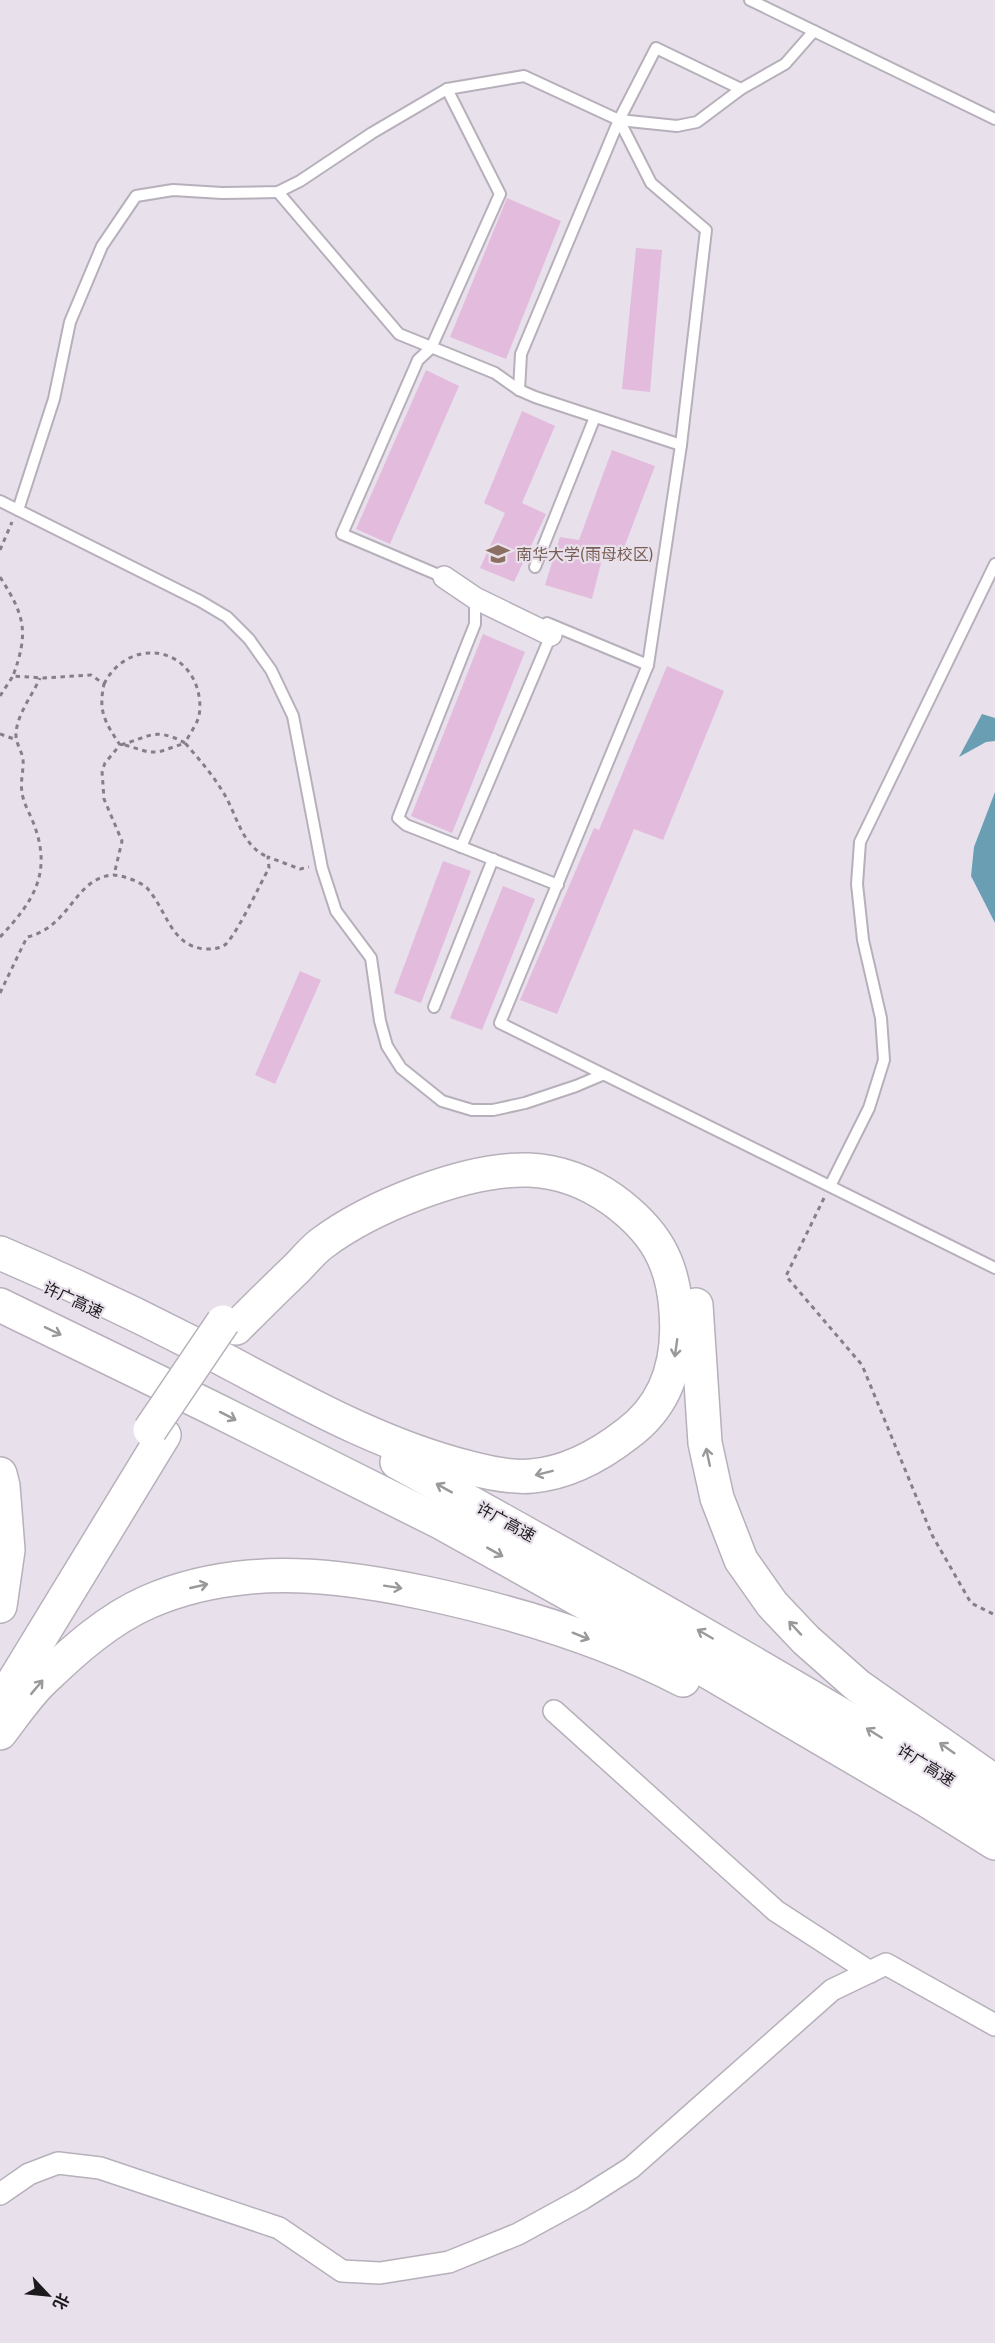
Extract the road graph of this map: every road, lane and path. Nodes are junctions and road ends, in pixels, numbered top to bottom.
1 (750, 0) edge
2 (814, 31) junction
3 (447, 89) junction
4 (741, 89) junction
5 (995, 119) edge
6 (619, 120) junction
7 (278, 192) junction
8 (431, 348) junction
9 (519, 390) junction
10 (595, 417) junction
11 (681, 445) junction
12 (0, 501) edge
13 (18, 510) junction
14 (0, 550) edge
15 (995, 564) edge
16 (535, 567) dead end
17 (0, 577) edge
18 (444, 577) junction
19 (475, 598) junction
20 (551, 635) joint
21 (648, 665) junction
22 (13, 676) junction
23 (40, 678) junction
24 (104, 684) junction
25 (0, 696) edge
26 (0, 734) edge
27 (17, 740) junction
28 (184, 743) junction
29 (120, 745) junction
30 (460, 847) junction
31 (268, 857) junction
32 (493, 859) junction
33 (322, 866) junction
34 (114, 875) junction
35 (558, 885) junction
36 (0, 937) edge
37 (0, 993) edge
38 (434, 1007) dead end
39 (602, 1075) junction
40 (830, 1186) junction
41 (0, 1252) edge
42 (0, 1267) edge
43 (995, 1268) edge
44 (0, 1305) edge
45 (229, 1325) junction
46 (157, 1433) junction
47 (0, 1474) edge
48 (0, 1606) edge
49 (995, 1615) edge
50 (0, 1670) edge
51 (0, 1704) edge
52 (554, 1711) dead end
53 (0, 1733) edge
54 (995, 1782) edge
55 (995, 1807) edge
56 (995, 1843) edge
57 (995, 1861) edge
58 (836, 1950) junction
59 (870, 1972) junction
60 (832, 1990) junction
61 (995, 2025) edge
62 (0, 2194) edge

1 - 2 lane
2 - 4 lane
2 - 5 lane
3 - 6 lane
3 - 7 lane
3 - 8 lane
4 - 6 lane
4 - 6 lane
6 - 9 lane
6 - 11 lane
7 - 8 lane
7 - 13 lane
8 - 9 lane
8 - 18 lane
9 - 10 lane
10 - 11 lane
10 - 16 lane
11 - 21 lane
12 - 13 lane
13 - 14 path
13 - 33 lane
15 - 40 lane
17 - 22 path
18 - 19 street
18 - 21 lane
19 - 20 street
19 - 30 lane
20 - 30 lane
21 - 35 lane
22 - 23 path
22 - 25 path
23 - 24 path
23 - 27 path
24 - 28 path
24 - 29 path
26 - 27 path
27 - 36 path
28 - 29 path
28 - 29 path
28 - 31 path
29 - 34 path
30 - 32 lane
31 - 33 path
31 - 34 path
32 - 35 lane
32 - 38 lane
33 - 39 lane
34 - 37 path
35 - 39 lane
39 - 40 lane
40 - 43 lane
40 - 49 path
45 -> 41 highway
55 -> 42 highway, 许广高速
44 -> 56 highway, 许广高速
45 - 46 highway
54 -> 45 highway
46 - 50 highway
46 - 51 highway
47 - 48 highway
52 - 58 street
53 -> 57 highway
58 - 59 street
58 - 60 street
59 - 60 street
59 - 61 street
60 - 62 street

